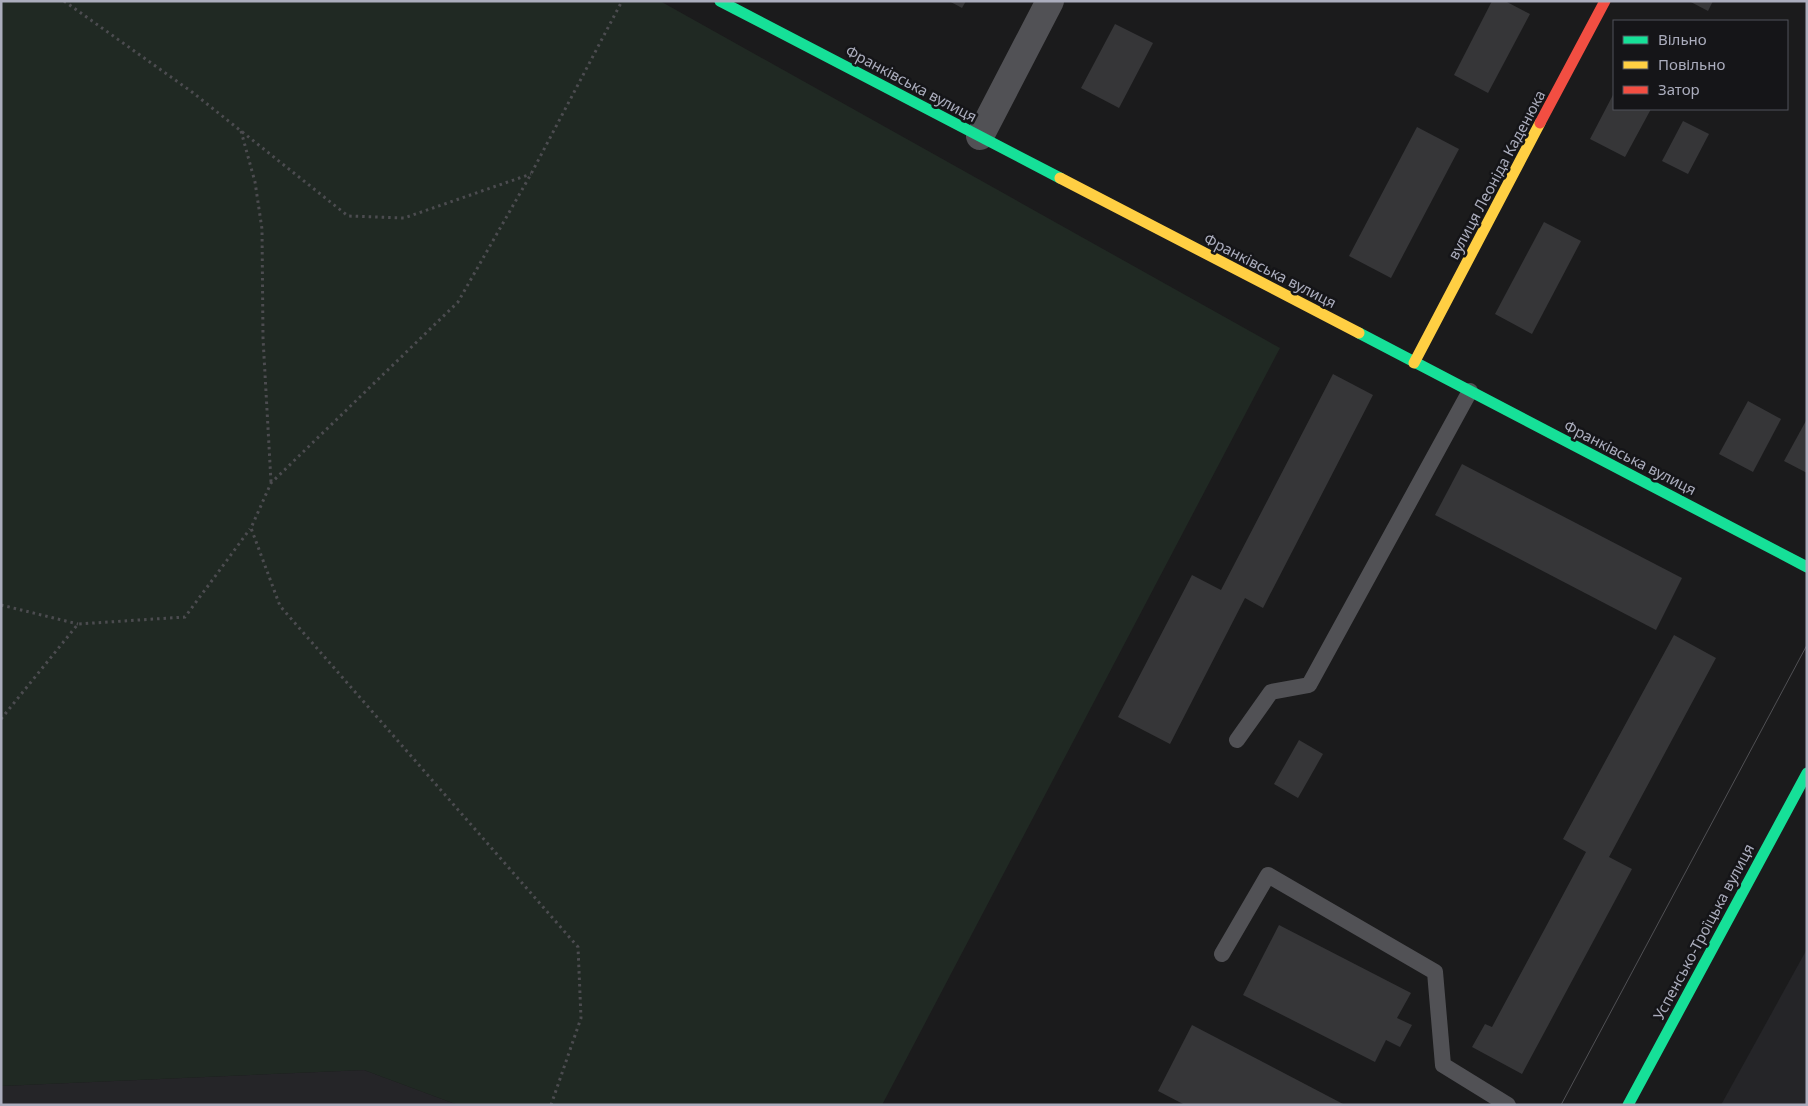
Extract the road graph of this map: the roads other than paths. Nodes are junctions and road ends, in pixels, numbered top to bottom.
1 (720, 1) edge
2 (1050, 1) edge
3 (1605, 1) edge
4 (980, 136) junction
5 (1414, 362) junction
6 (1470, 392) junction
7 (1807, 567) edge
8 (1237, 740) dead end
9 (1807, 773) edge
10 (1222, 954) dead end
11 (1508, 1105) edge
12 (1628, 1105) edge

1 - 4 street, Франківська вулиця
2 - 4 street
3 - 5 street, вулиця Леоніда Каденюка
4 - 5 street, Франківська вулиця
5 - 6 street, Франківська вулиця
6 - 7 street, Франківська вулиця
6 - 8 lane
9 - 12 street, Успенсько-Троїцька вулиця
10 - 11 lane

